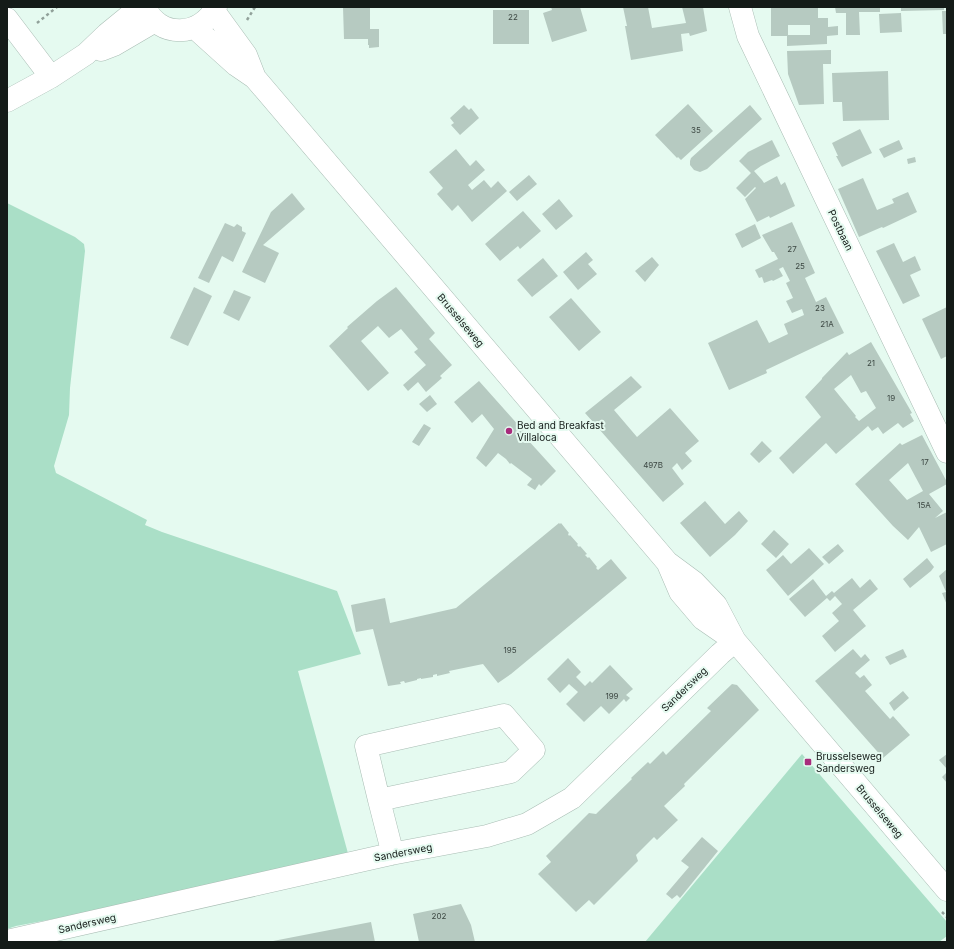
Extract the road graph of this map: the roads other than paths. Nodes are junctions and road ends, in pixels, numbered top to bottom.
1 (740, 7) edge
2 (215, 9) edge
3 (147, 12) edge
4 (7, 19) edge
5 (195, 28) junction
6 (51, 77) junction
7 (255, 78) junction
8 (7, 101) edge
9 (947, 452) edge
10 (735, 641) junction
11 (379, 800) junction
12 (391, 854) junction
13 (946, 886) edge
14 (20, 940) edge

1 - 9 street, Postbaan
2 - 5 street
2 - 7 street, Brusselseweg
3 - 5 street
3 - 6 street
4 - 6 street
5 - 7 street, Brusselseweg
6 - 8 street
7 - 10 street, Brusselseweg
10 - 12 street, Sandersweg
10 - 13 street, Brusselseweg
11 - 11 street
11 - 12 street
12 - 14 street, Sandersweg

